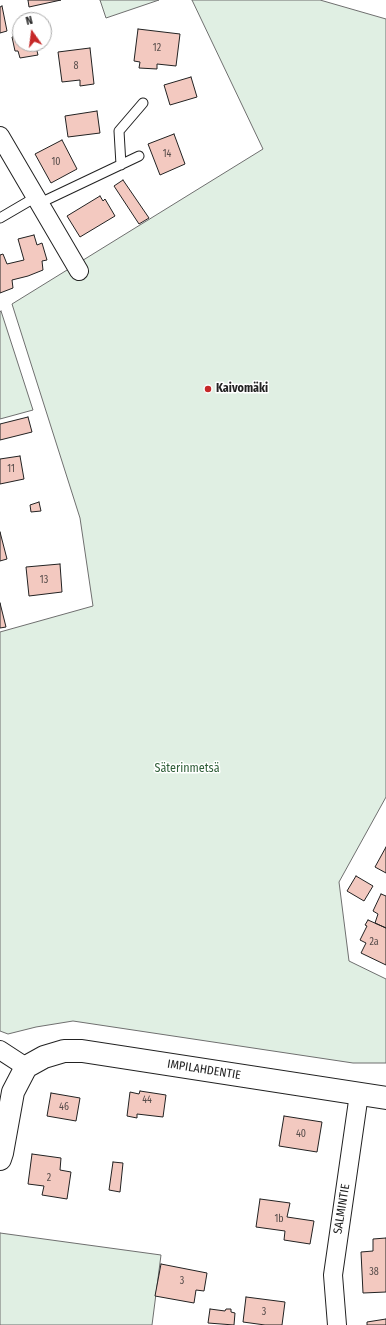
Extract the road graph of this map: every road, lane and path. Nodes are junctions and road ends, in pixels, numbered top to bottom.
1 (143, 103) dead end
2 (0, 136) edge
3 (139, 156) dead end
4 (121, 166) junction
5 (38, 200) junction
6 (0, 218) edge
7 (79, 271) dead end
8 (0, 1050) edge
9 (26, 1067) junction
10 (359, 1094) junction
11 (386, 1098) edge
12 (0, 1159) edge
13 (337, 1325) edge

1 - 4 lane
2 - 5 street
3 - 4 lane
4 - 5 lane
5 - 6 lane
5 - 7 street
8 - 9 street
9 - 10 street, IMPILAHDENTIE
9 - 12 street
10 - 11 street, IMPILAHDENTIE
10 - 13 street, SALMINTIE

